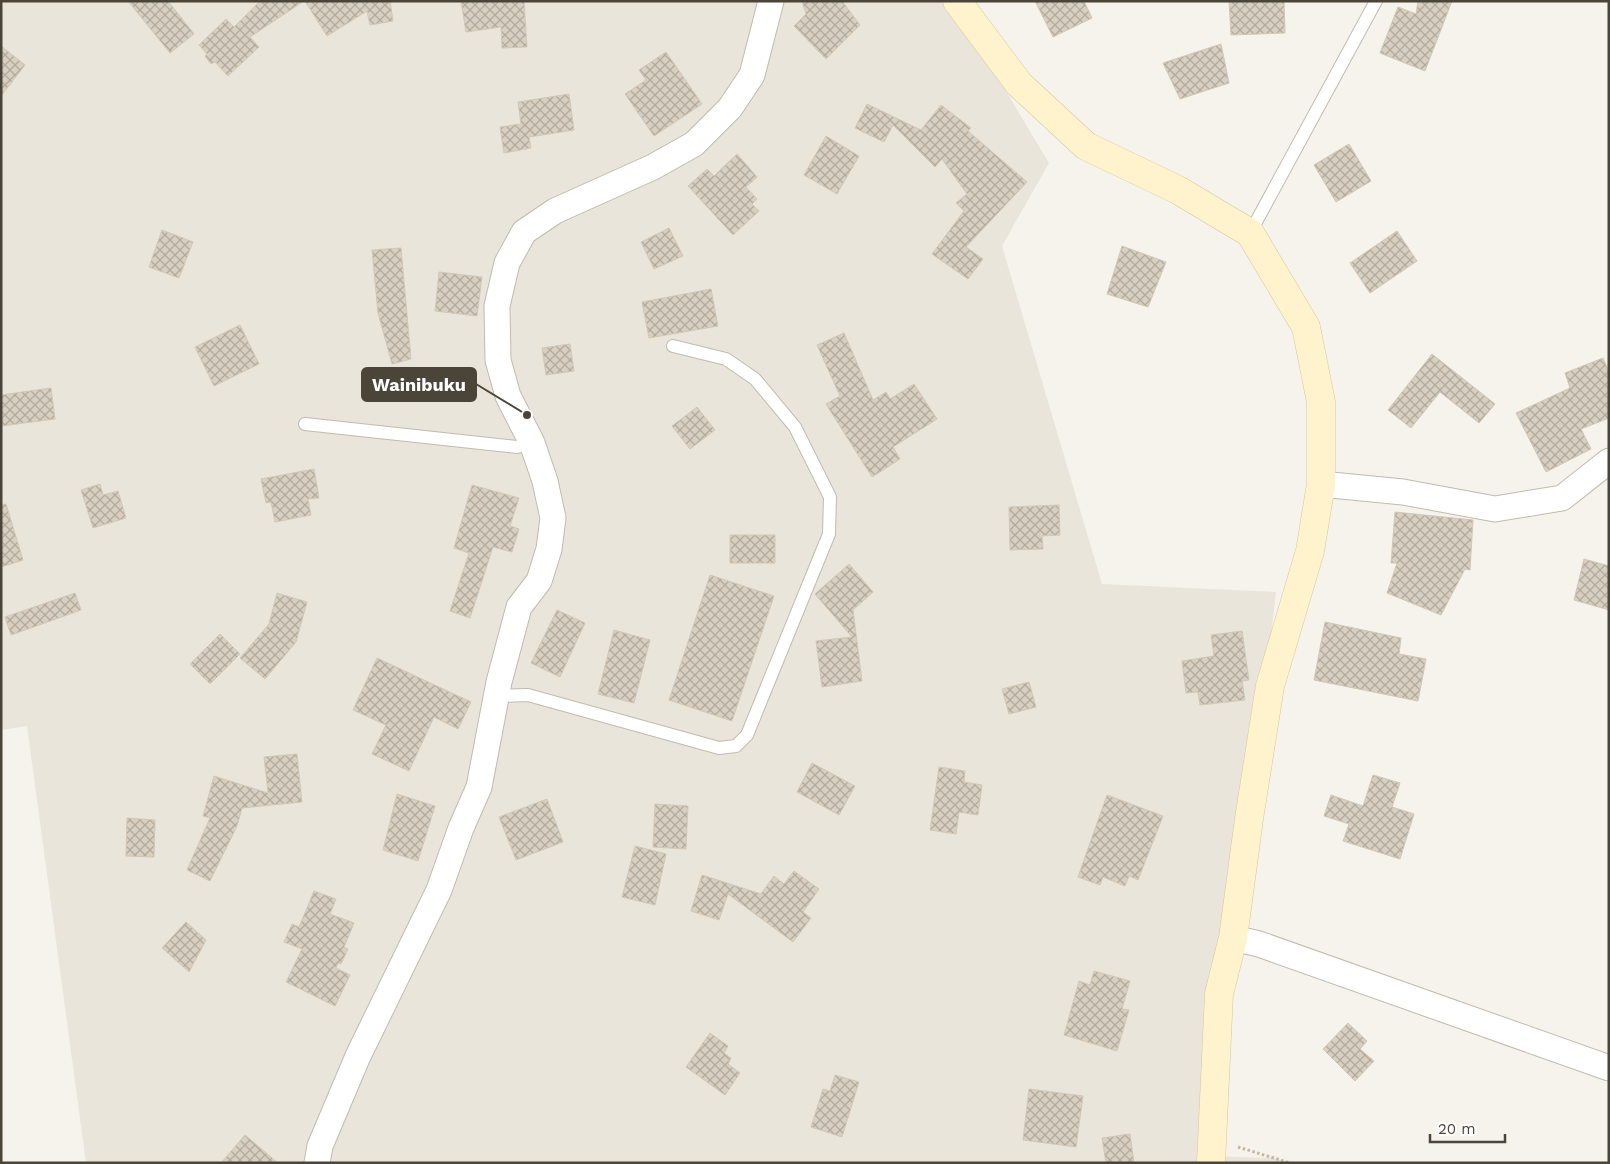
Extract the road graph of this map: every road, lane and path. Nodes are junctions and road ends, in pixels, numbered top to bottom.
1 (771, 1) edge
2 (958, 1) edge
3 (1376, 1) edge
4 (1250, 233) junction
5 (673, 346) dead end
6 (305, 424) dead end
7 (532, 443) junction
8 (1609, 461) edge
9 (1321, 484) junction
10 (496, 696) junction
11 (1233, 938) junction
12 (1609, 1068) edge
13 (1211, 1151) edge
14 (317, 1163) edge
15 (1290, 1163) edge

1 - 7 street
2 - 4 street
3 - 4 lane
4 - 9 street
5 - 10 lane
6 - 7 lane
7 - 10 street
8 - 9 street
9 - 11 street
10 - 14 street
11 - 12 street
11 - 13 street
13 - 15 path

